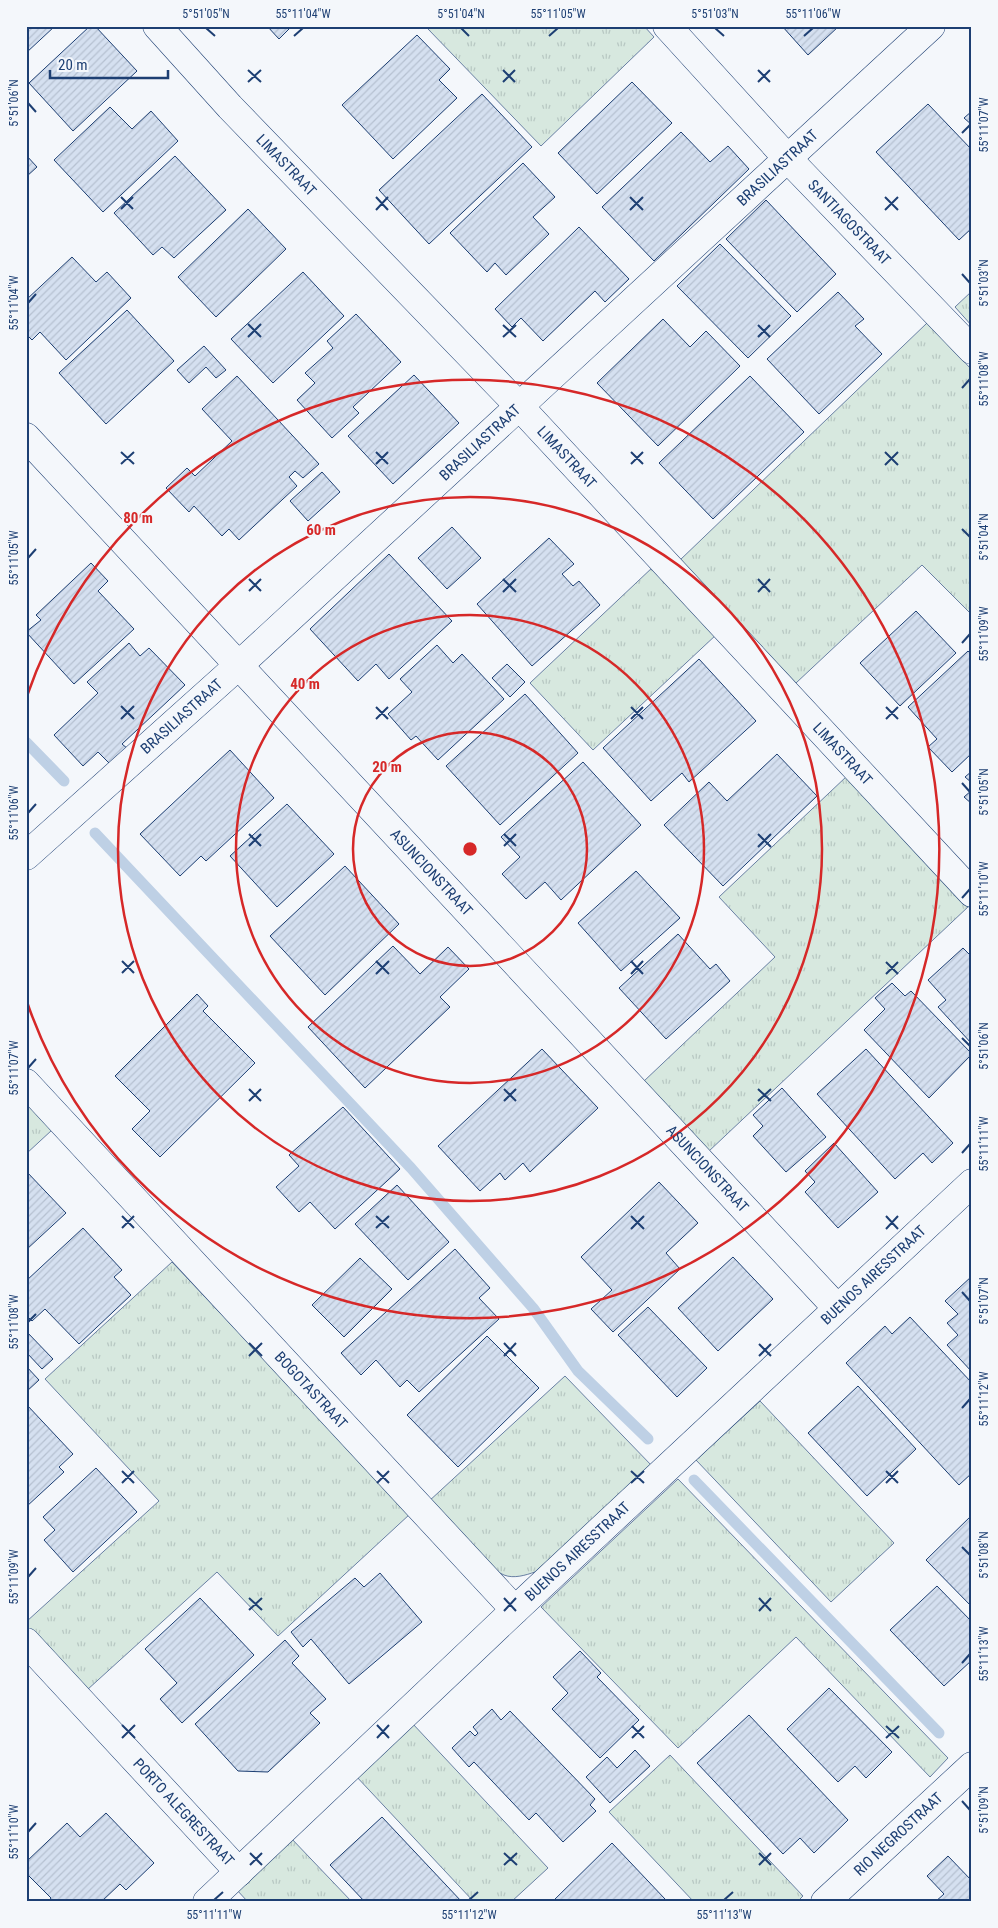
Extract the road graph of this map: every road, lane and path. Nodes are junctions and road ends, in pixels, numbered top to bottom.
1 (157, 26) edge
2 (667, 26) edge
3 (932, 26) edge
4 (789, 160) junction
5 (972, 350) edge
6 (520, 406) junction
7 (26, 437) edge
8 (239, 665) junction
9 (26, 856) edge
10 (972, 893) edge
11 (26, 1083) edge
12 (972, 1182) edge
13 (837, 1308) junction
14 (515, 1610) junction
15 (26, 1642) edge
16 (972, 1766) edge
17 (240, 1872) junction
18 (207, 1902) edge
19 (825, 1902) edge

1 - 6 street, LIMASTRAAT
2 - 4 street, SANTIAGOSTRAAT
3 - 4 street, BRASILIASTRAAT
4 - 5 street, SANTIAGOSTRAAT
4 - 6 street, BRASILIASTRAAT
6 - 8 street, BRASILIASTRAAT
6 - 10 street, LIMASTRAAT
7 - 8 street, ASUNCIONSTRAAT
8 - 9 street, BRASILIASTRAAT
8 - 13 street, ASUNCIONSTRAAT
11 - 14 street, BOGOTASTRAAT
12 - 13 street, BUENOS AIRESSTRAAT
13 - 14 street, BUENOS AIRESSTRAAT
14 - 17 street, BUENOS AIRESSTRAAT
15 - 17 street, PORTO ALEGRESTRAAT
16 - 19 street, RIO NEGROSTRAAT
17 - 18 street, BUENOS AIRESSTRAAT

